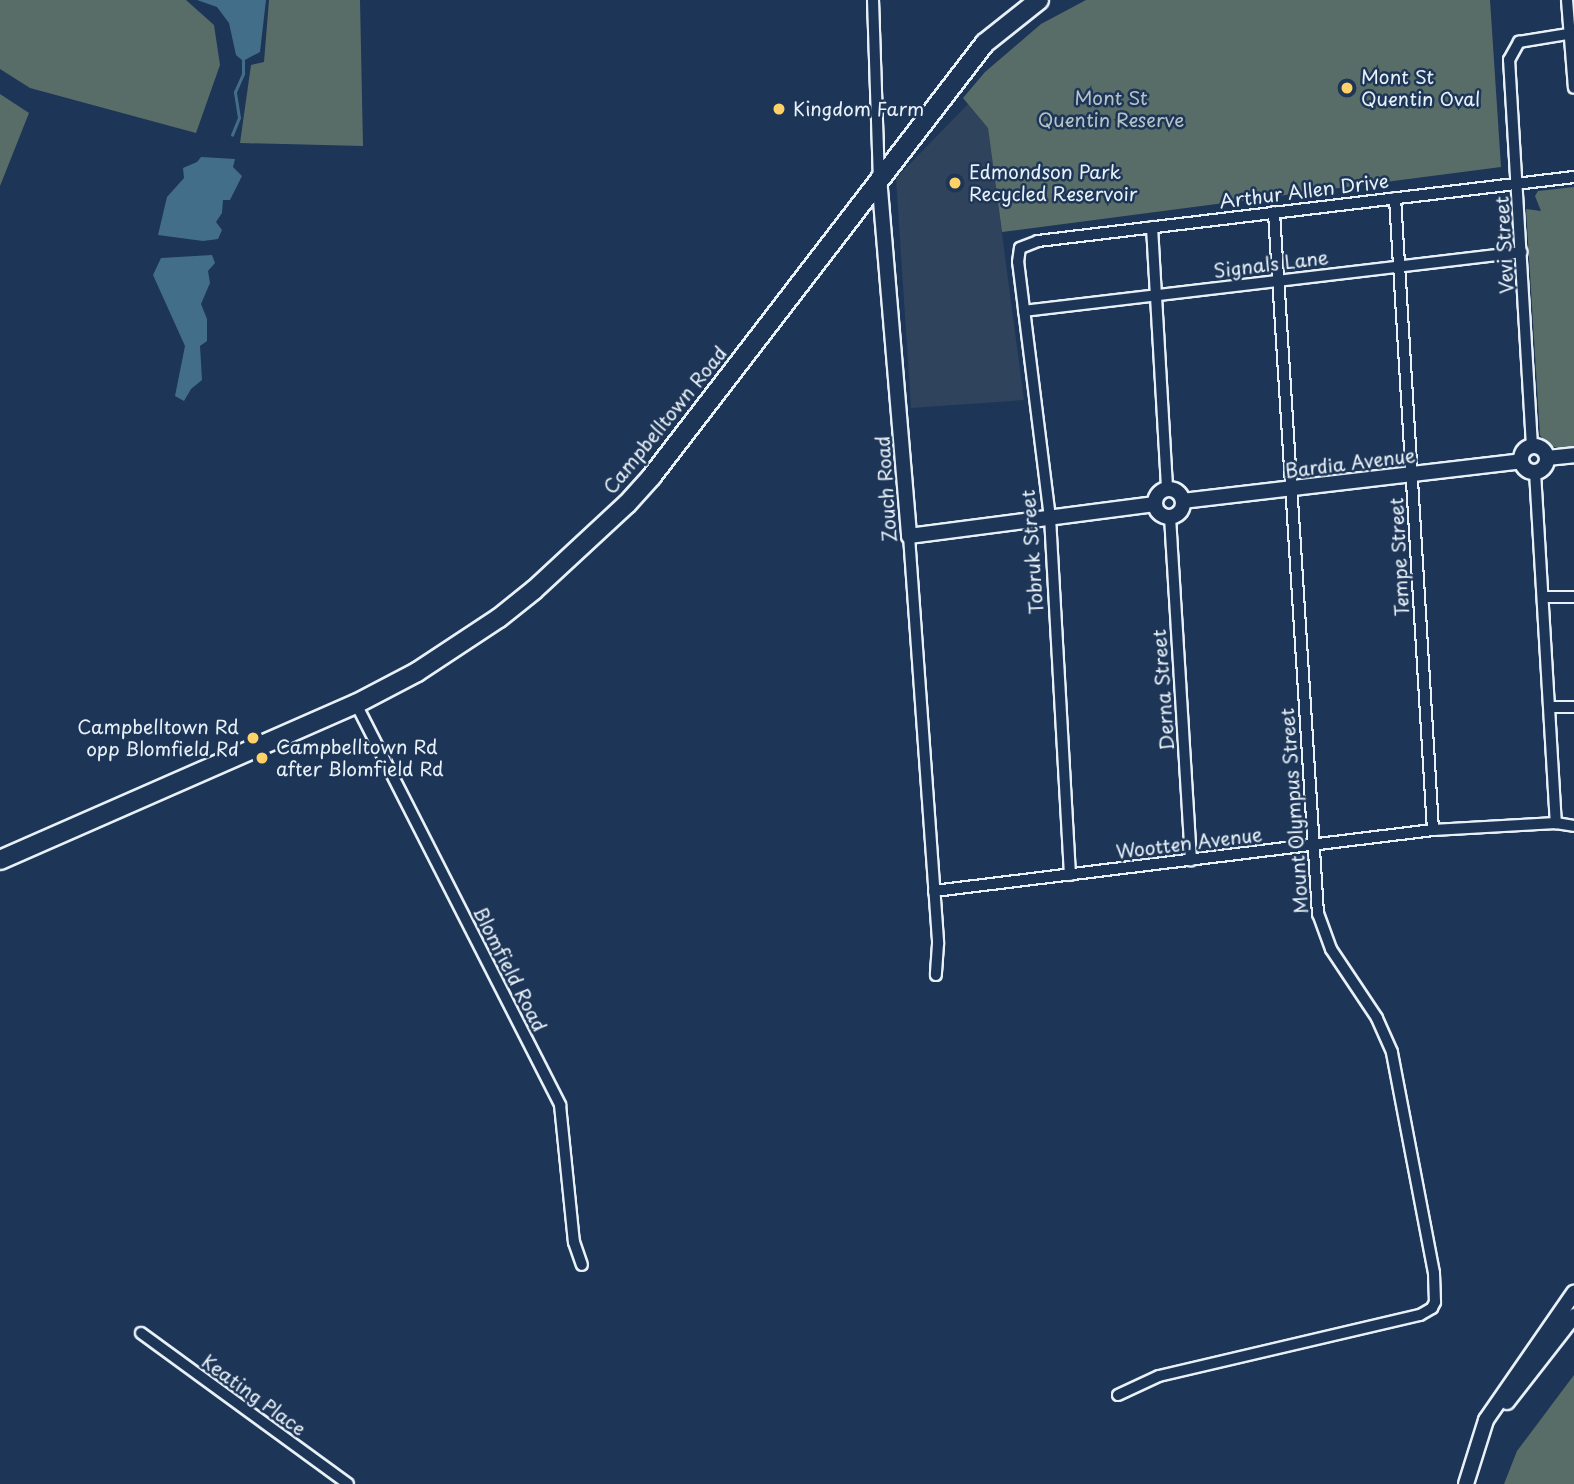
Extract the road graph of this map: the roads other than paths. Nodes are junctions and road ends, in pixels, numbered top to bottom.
1 (873, 0) edge
2 (1039, 0) edge
3 (1567, 0) edge
4 (1572, 34) edge
5 (1574, 88) edge
6 (879, 177) junction
7 (1574, 177) edge
8 (1518, 183) junction
9 (1395, 198) junction
10 (855, 209) junction
11 (1274, 212) junction
12 (883, 221) junction
13 (1152, 227) junction
14 (1038, 241) joint
15 (1522, 252) junction
16 (1399, 266) junction
17 (1278, 280) junction
18 (1157, 295) junction
19 (1024, 311) junction
20 (1532, 446) junction
21 (1574, 455) edge
22 (1546, 458) junction
23 (1521, 461) junction
24 (1535, 472) junction
25 (1412, 474) junction
26 (1167, 489) junction
27 (1291, 489) junction
28 (1183, 501) junction
29 (1155, 505) junction
30 (1170, 517) junction
31 (1050, 518) junction
32 (909, 536) junction
33 (1544, 597) junction
34 (1574, 597) edge
35 (356, 704) junction
36 (1550, 707) junction
37 (1574, 707) edge
38 (1556, 823) junction
39 (1574, 826) edge
40 (1433, 830) junction
41 (1312, 845) junction
42 (0, 860) edge
43 (1191, 860) junction
44 (1070, 875) junction
45 (934, 891) junction
46 (936, 975) dead end
47 (582, 1265) dead end
48 (1574, 1293) edge
49 (1574, 1316) edge
50 (141, 1332) dead end
51 (1118, 1395) dead end
52 (1479, 1445) junction
53 (348, 1484) edge
54 (1466, 1484) edge

1 - 6 street, Zouch Road
2 - 6 main road, Campbelltown Road
3 - 4 street
4 - 5 street
4 - 8 street, Vevi Street
6 - 10 main road, Campbelltown Road
6 - 12 street, Zouch Road
7 - 8 street, Arthur Allen Drive
8 - 9 street, Arthur Allen Drive
8 - 15 street, Vevi Street
9 - 11 street, Arthur Allen Drive
9 - 16 street, Tempe Street
10 - 12 street
10 - 35 main road, Campbelltown Road
11 - 13 street, Arthur Allen Drive
11 - 17 street, Mount Olympus Street
12 - 32 street, Zouch Road
13 - 14 street, Arthur Allen Drive
13 - 18 street
14 - 19 street, Tobruk Street
15 - 16 street, Signals Lane
15 - 20 street, Vevi Street
16 - 17 street, Signals Lane
16 - 25 street, Tempe Street
17 - 18 street, Signals Lane
17 - 27 street, Mount Olympus Street
18 - 19 street, Signals Lane
18 - 26 street
19 - 31 street, Tobruk Street
20 - 22 street
20 - 23 street
21 - 22 street
22 - 24 street
23 - 24 street
23 - 25 street, Bardia Avenue
24 - 33 street
25 - 27 street, Bardia Avenue
25 - 40 street, Tempe Street
26 - 28 street
26 - 29 street
27 - 28 street, Bardia Avenue
27 - 41 street, Mount Olympus Street
28 - 30 street
29 - 30 street
29 - 31 street
30 - 43 street, Derna Street
31 - 32 street
31 - 44 street, Tobruk Street
32 - 45 street, Zouch Road
33 - 34 street
33 - 36 street
35 - 42 main road, Campbelltown Road
35 - 47 street, Blomfield Road
36 - 37 street
36 - 38 street
38 - 39 street, Wootten Avenue
38 - 40 street, Wootten Avenue
40 - 41 street, Wootten Avenue
41 - 43 street, Wootten Avenue
41 - 51 street, Mount Olympus Street
43 - 44 street, Wootten Avenue
44 - 45 street, Wootten Avenue
45 - 46 street, Zouch Road
48 - 52 street
49 - 52 street
50 - 53 street, Keating Place
52 - 54 street

